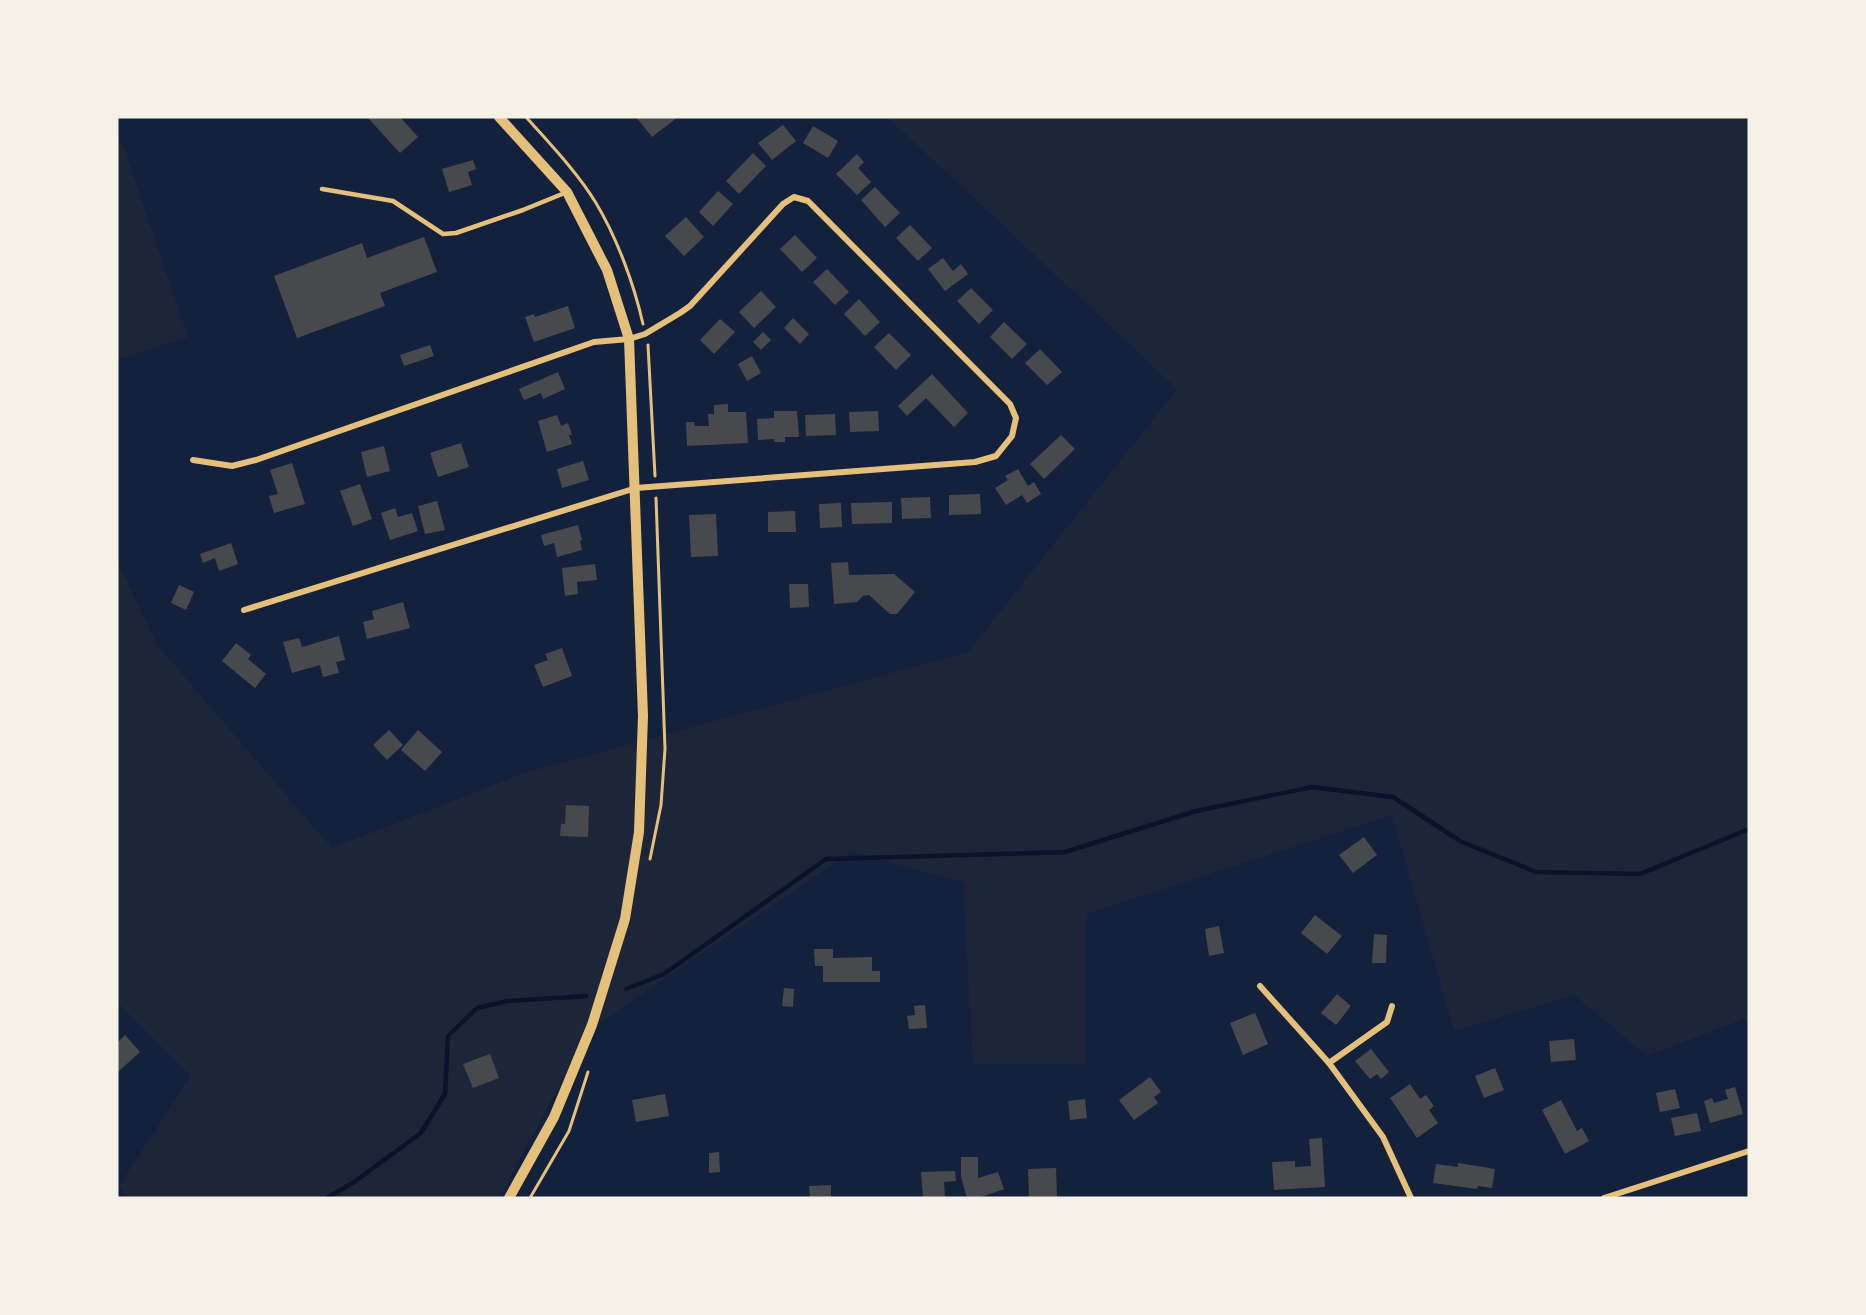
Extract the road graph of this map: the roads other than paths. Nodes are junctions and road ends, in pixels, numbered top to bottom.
1 (499, 117) edge
2 (322, 189) dead end
3 (567, 192) junction
4 (629, 339) junction
5 (193, 460) dead end
6 (636, 488) junction
7 (244, 610) dead end
8 (1260, 986) dead end
9 (1392, 1006) dead end
10 (1329, 1063) junction
11 (1749, 1150) edge
12 (509, 1198) edge
13 (1411, 1198) edge
14 (1604, 1198) edge

1 - 3 street
2 - 3 lane
3 - 4 street
4 - 5 street
4 - 6 street
4 - 6 street
6 - 7 street
6 - 12 street
8 - 10 street
9 - 10 street
10 - 13 street
11 - 14 street

